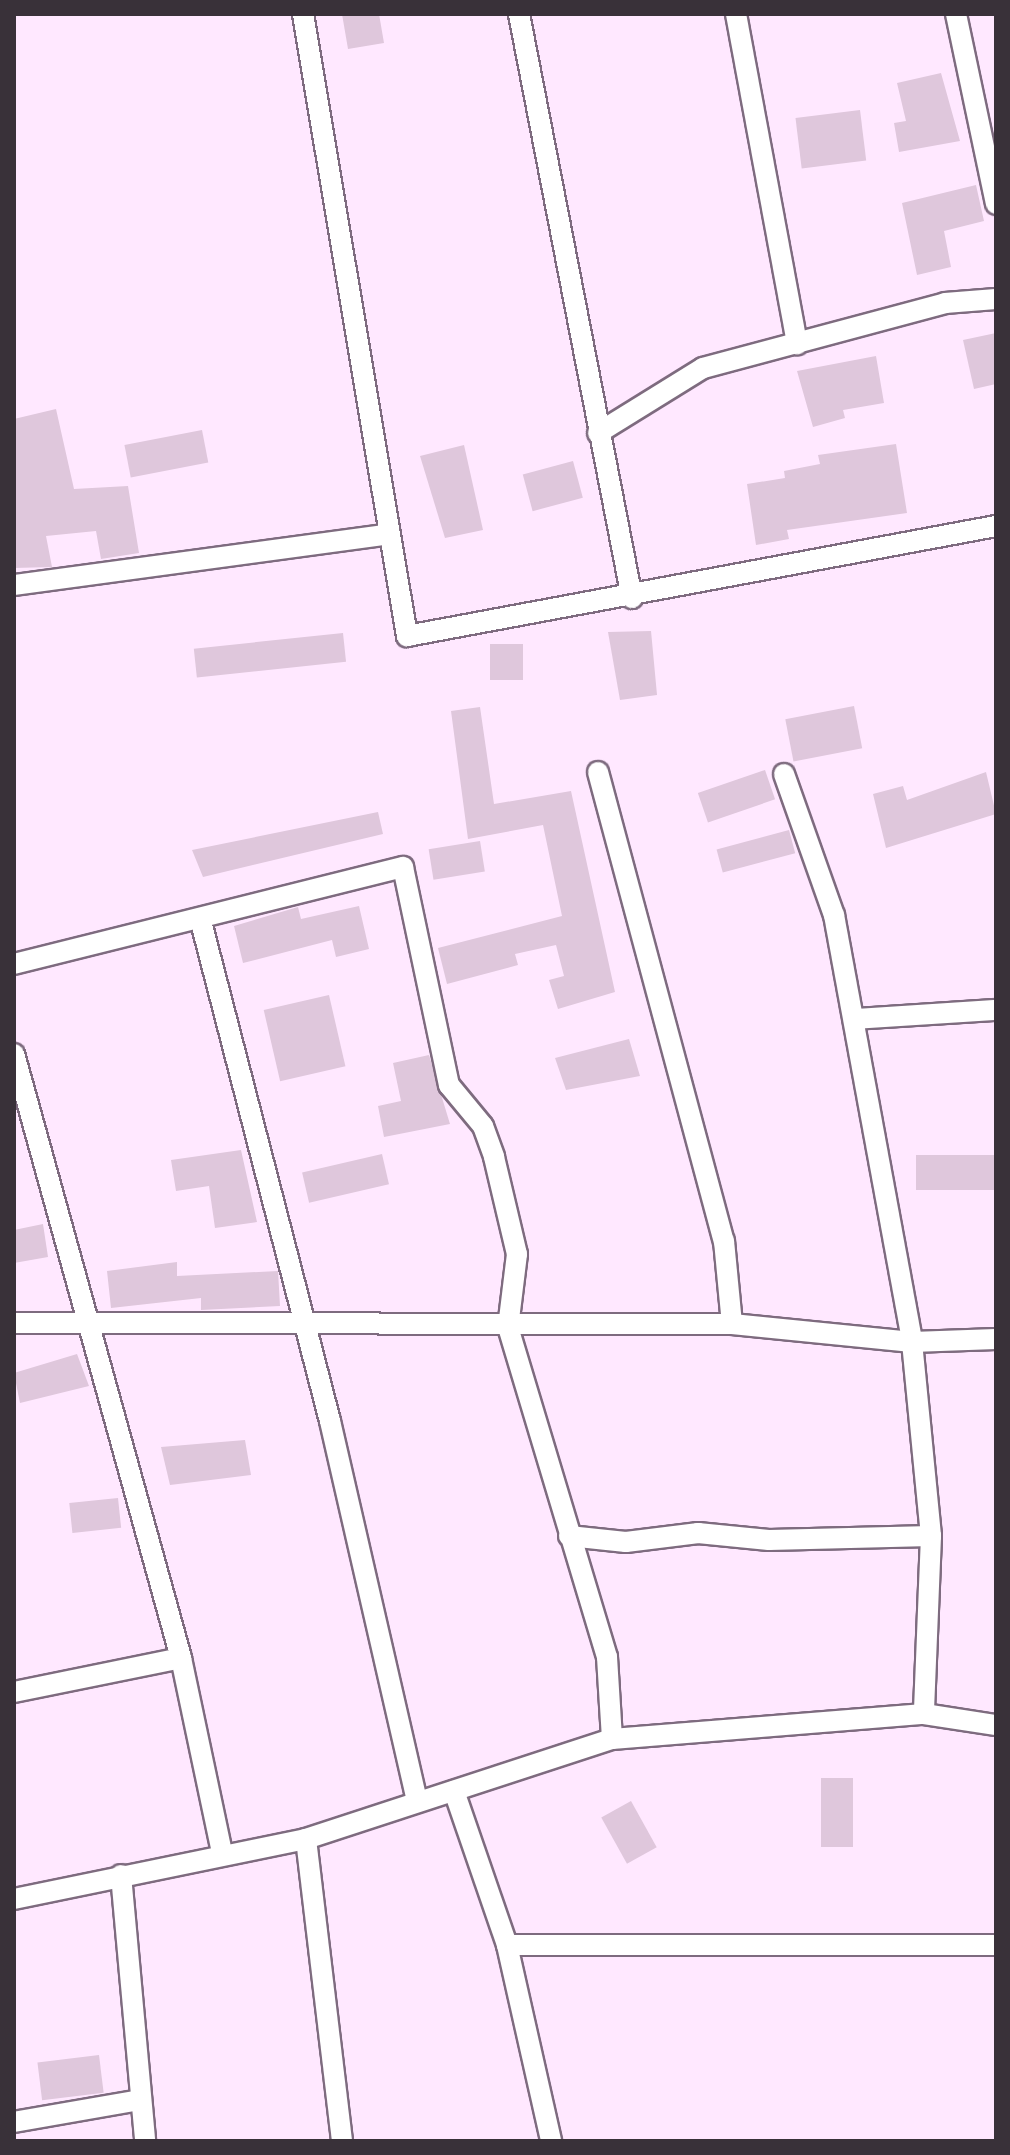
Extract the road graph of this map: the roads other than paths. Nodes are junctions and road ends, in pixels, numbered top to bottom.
1 (303, 14) edge
2 (519, 14) edge
3 (736, 14) edge
4 (956, 14) edge
5 (996, 204) edge
6 (996, 299) edge
7 (797, 344) junction
8 (598, 433) junction
9 (996, 526) edge
10 (390, 534) junction
11 (14, 585) edge
12 (632, 598) junction
13 (598, 772) dead end
14 (784, 774) dead end
15 (200, 918) junction
16 (14, 964) edge
17 (996, 1010) edge
18 (855, 1019) junction
19 (14, 1054) edge
20 (302, 1321) junction
21 (14, 1323) edge
22 (91, 1324) junction
23 (732, 1324) junction
24 (508, 1327) junction
25 (996, 1339) edge
26 (912, 1342) junction
27 (569, 1536) junction
28 (931, 1536) junction
29 (181, 1658) junction
30 (14, 1692) edge
31 (924, 1714) junction
32 (996, 1725) edge
33 (612, 1739) junction
34 (454, 1791) junction
35 (416, 1798) junction
36 (306, 1839) junction
37 (222, 1852) junction
38 (121, 1875) junction
39 (14, 1899) edge
40 (507, 1945) junction
41 (996, 1945) edge
42 (140, 2100) junction
43 (14, 2122) edge
44 (145, 2141) edge
45 (342, 2141) edge
46 (551, 2141) edge

1 - 10 street
2 - 8 street
3 - 7 street
4 - 5 street
6 - 7 street
7 - 8 street
8 - 12 street
9 - 12 street
10 - 11 street
10 - 12 street
13 - 23 street
14 - 18 street
15 - 16 street
15 - 20 street
15 - 24 street
17 - 18 street
18 - 26 street
19 - 22 street
20 - 22 street
20 - 24 street
20 - 35 street
21 - 22 street
22 - 29 street
23 - 24 street
23 - 26 street
24 - 27 street
25 - 26 street
26 - 28 street
27 - 28 street
27 - 33 street
28 - 31 street
29 - 30 street
29 - 37 street
31 - 32 street
31 - 33 street
33 - 34 street
34 - 35 street
34 - 40 street
35 - 36 street
36 - 37 street
36 - 45 street
37 - 38 street
38 - 39 street
38 - 42 street
40 - 41 street
40 - 46 street
42 - 43 street
42 - 44 street

